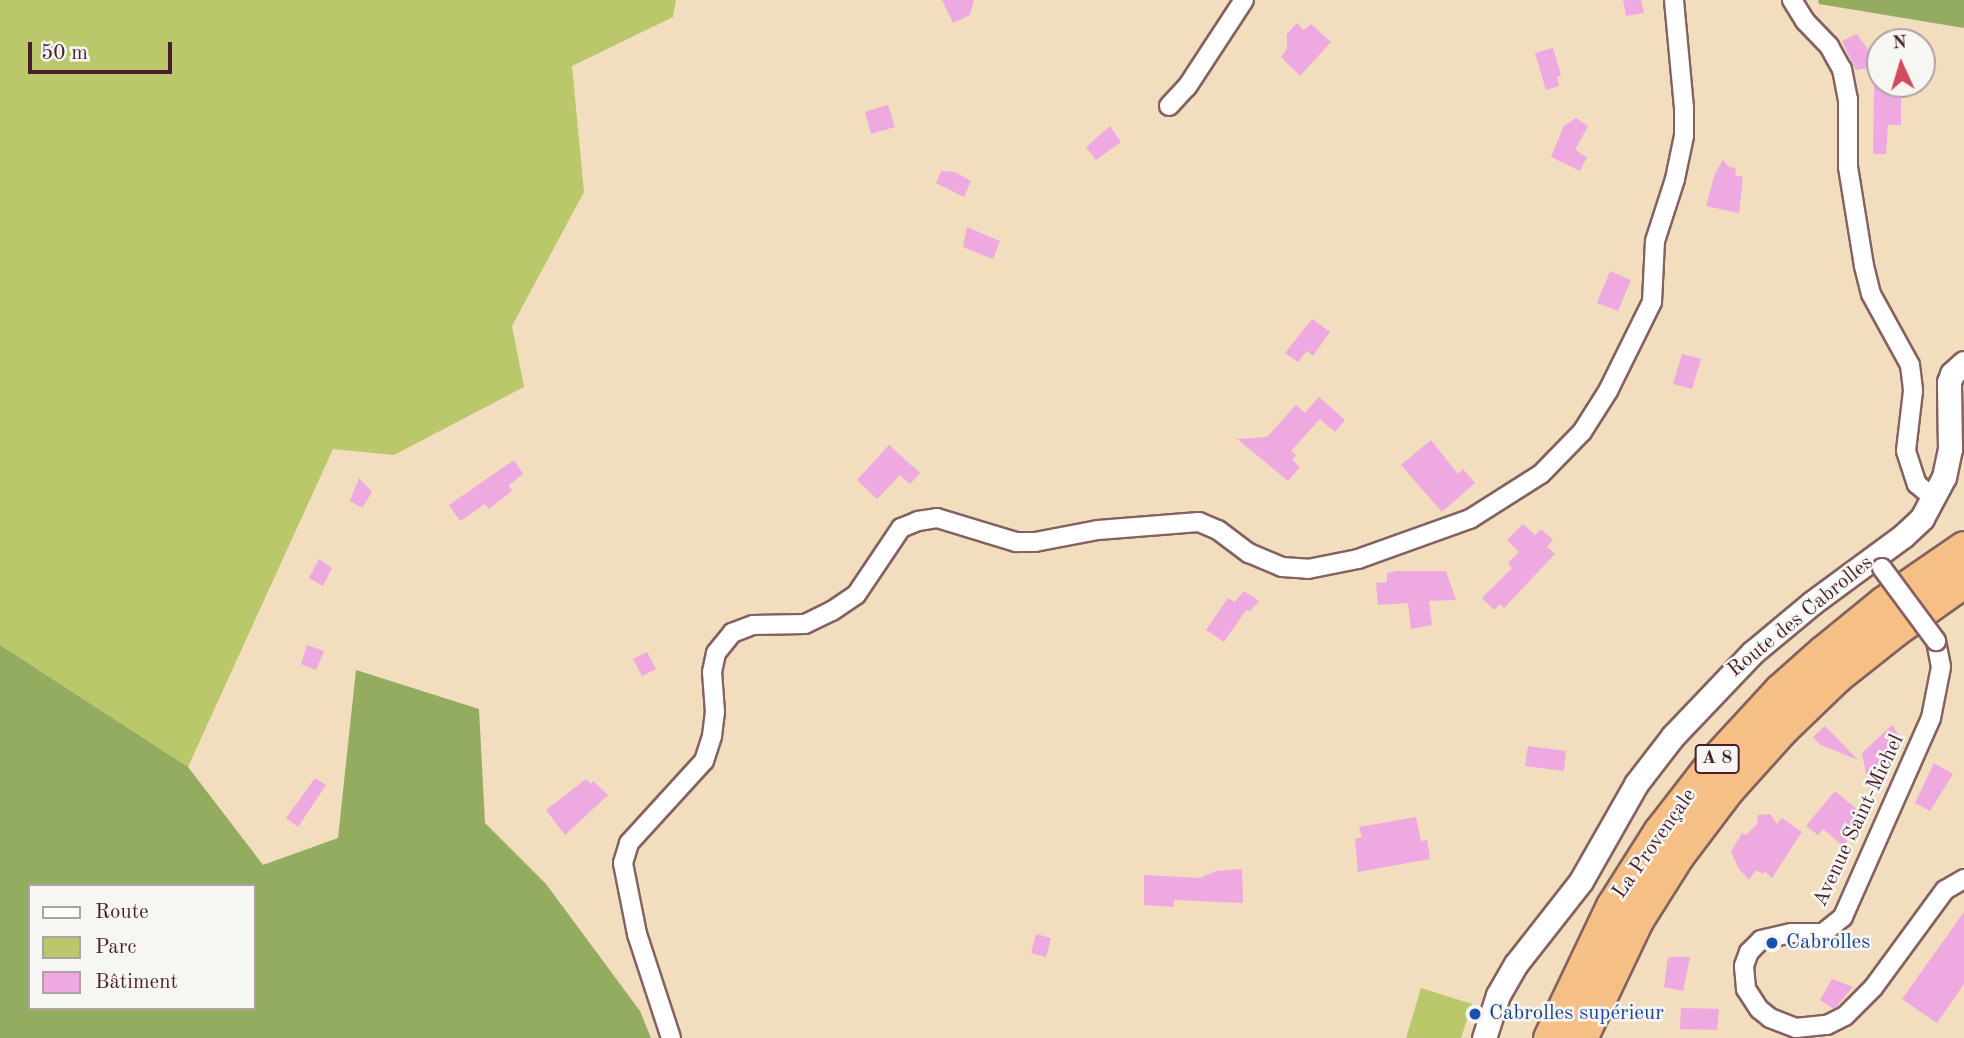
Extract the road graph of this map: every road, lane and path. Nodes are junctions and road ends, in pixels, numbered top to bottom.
1 (1244, 0) edge
2 (1674, 0) edge
3 (1792, 0) edge
4 (1169, 106) dead end
5 (1964, 363) edge
6 (1933, 498) junction
7 (1964, 548) edge
8 (1877, 563) junction
9 (1964, 580) edge
10 (1964, 879) edge
11 (671, 1038) edge
12 (1485, 1038) edge
13 (1550, 1038) edge
14 (1580, 1038) edge

1 - 4 street
2 - 11 street
3 - 6 street
5 - 6 street, Route des Cabrolles
6 - 8 street, Route des Cabrolles
7 - 13 highway, La Provençale / A 8
8 - 10 street, Avenue Saint-Michel, bridge
8 - 12 street, Route des Cabrolles
9 - 14 highway, La Provençale / A 8

